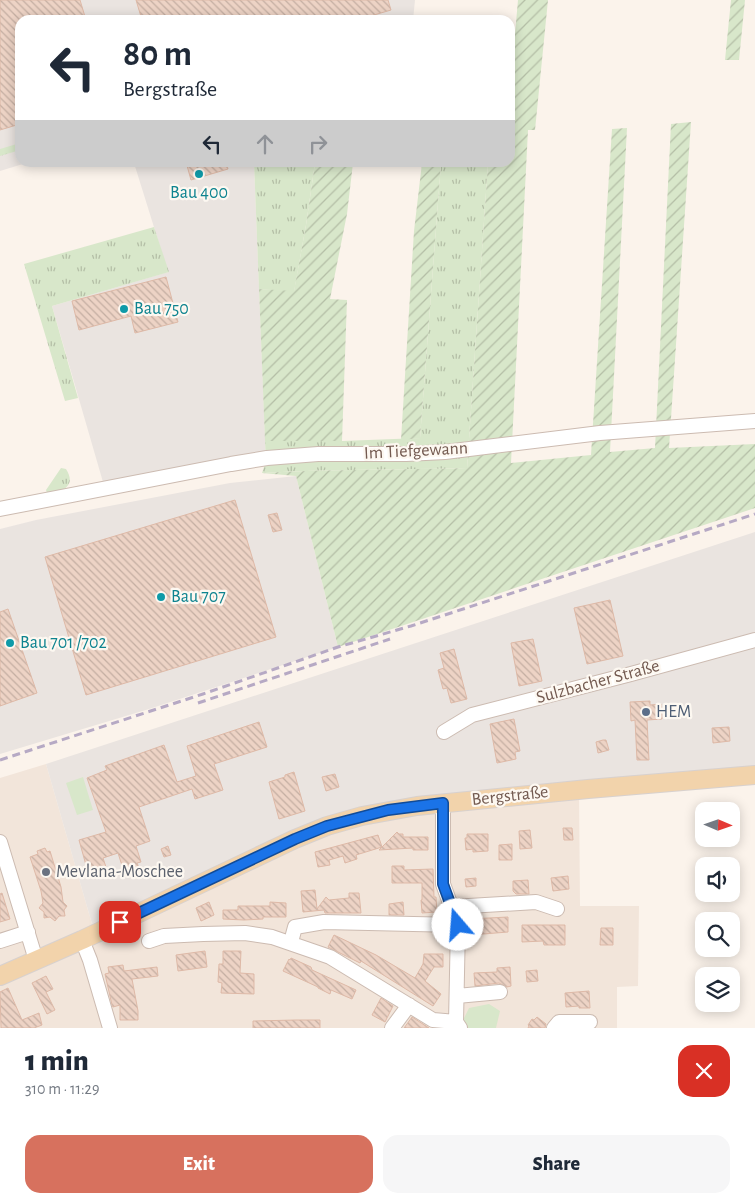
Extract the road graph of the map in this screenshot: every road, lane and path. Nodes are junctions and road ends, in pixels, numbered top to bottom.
1 (755, 421) edge
2 (0, 509) edge
3 (755, 640) edge
4 (444, 732) dead end
5 (755, 775) edge
6 (443, 803) junction
7 (0, 842) edge
8 (452, 907) junction
9 (557, 909) dead end
10 (458, 925) junction
11 (28, 932) junction
12 (82, 940) junction
13 (0, 941) edge
14 (149, 941) dead end
15 (291, 942) junction
16 (36, 960) junction
17 (0, 976) edge
18 (500, 992) dead end
19 (457, 996) junction
20 (409, 1005) junction
21 (590, 1022) dead end
22 (458, 1025) edge
23 (110, 1028) edge
24 (392, 1028) edge
25 (554, 1028) edge

1 - 2 street, Im Tiefgewann
3 - 4 street, Sulzbacher Straße
5 - 6 main road, Bergstraße
6 - 8 street
6 - 12 main road, Bergstraße
7 - 11 street
8 - 9 street
8 - 10 street
10 - 15 street
10 - 19 street
11 - 13 street
11 - 16 street
12 - 16 main road, Bergstraße
12 - 23 street
14 - 15 street
15 - 20 street
16 - 17 main road, Bergstraße
18 - 19 street
19 - 22 street
20 - 22 street
20 - 24 street
21 - 25 street

